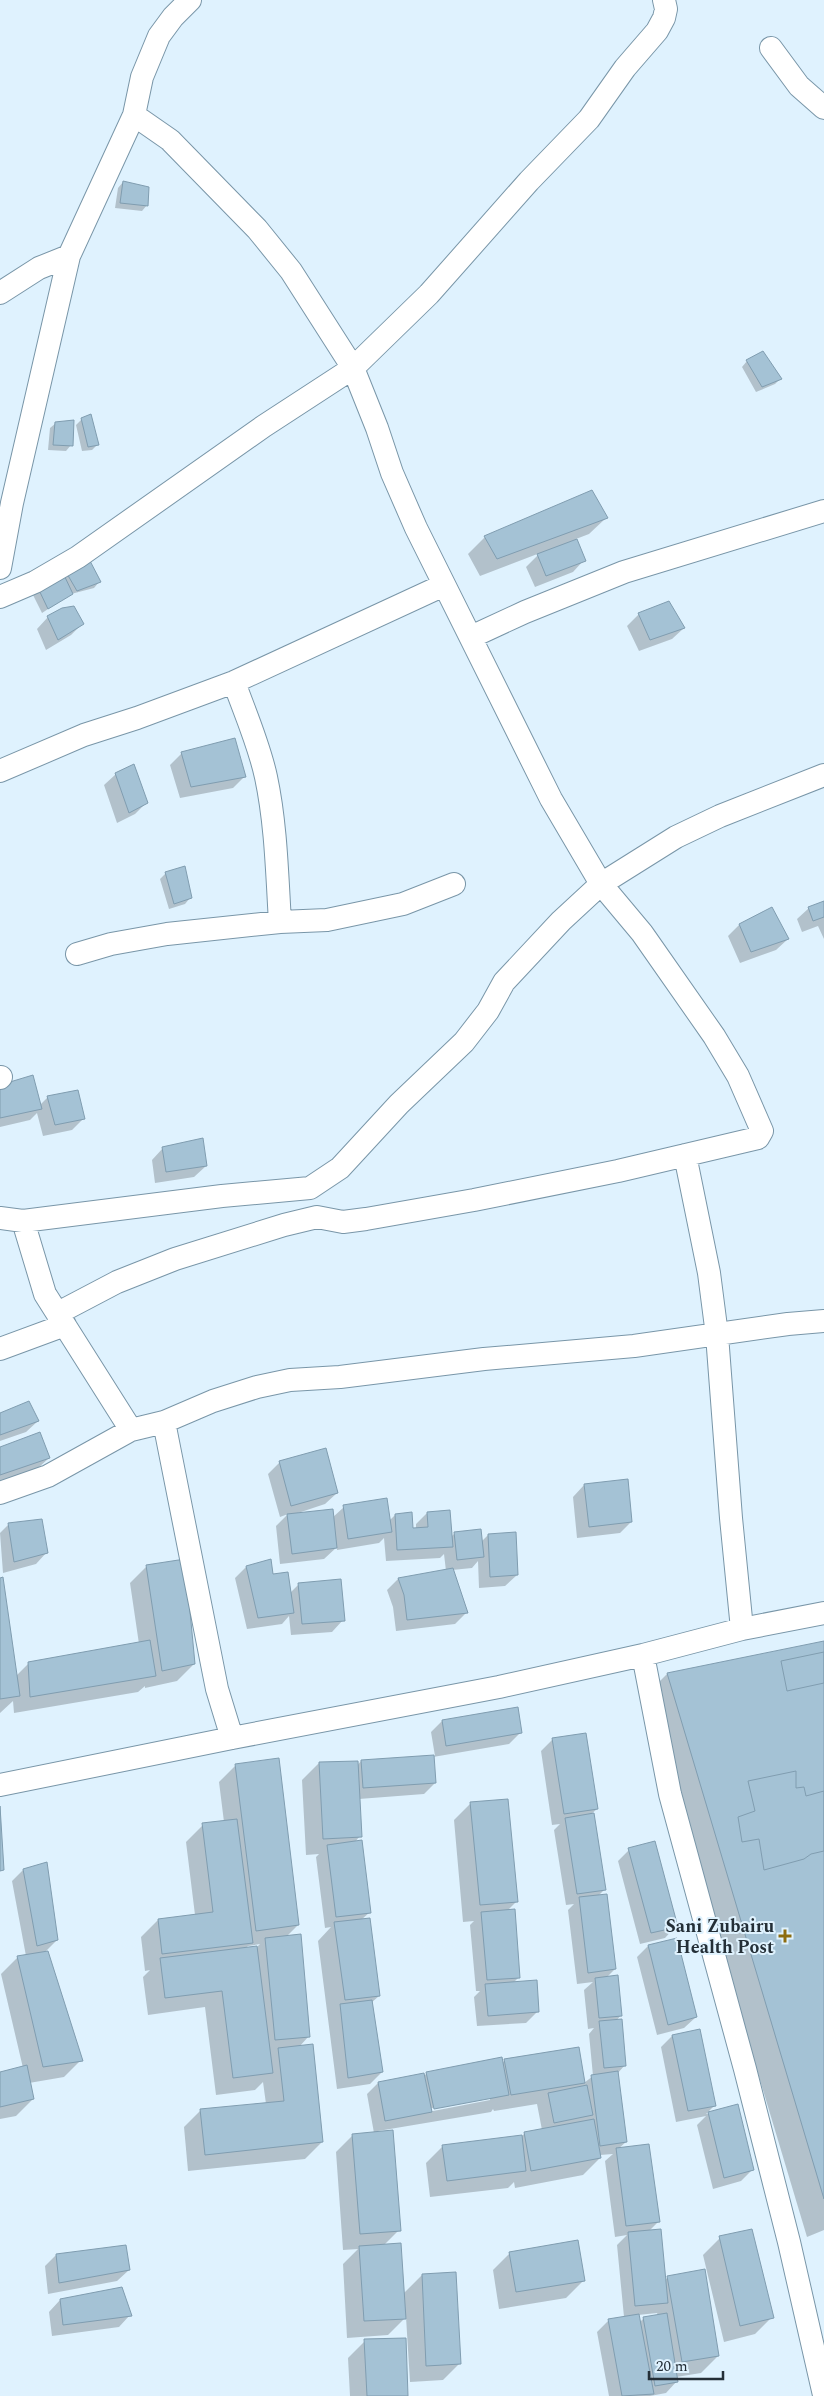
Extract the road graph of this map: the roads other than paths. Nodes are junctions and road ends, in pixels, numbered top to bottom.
1 (190, 0) edge
2 (664, 0) edge
3 (771, 48) dead end
4 (824, 108) edge
5 (134, 116) junction
6 (69, 256) junction
7 (0, 293) edge
8 (353, 368) junction
9 (824, 511) edge
10 (0, 568) edge
11 (444, 585) junction
12 (0, 597) edge
13 (472, 637) junction
14 (234, 682) junction
15 (0, 771) edge
16 (824, 775) edge
17 (454, 884) dead end
18 (602, 884) junction
19 (280, 922) junction
20 (78, 954) dead end
21 (685, 1155) junction
22 (310, 1188) junction
23 (317, 1217) junction
24 (0, 1218) edge
25 (23, 1221) junction
26 (62, 1319) junction
27 (824, 1321) edge
28 (717, 1334) junction
29 (0, 1349) edge
30 (164, 1422) junction
31 (131, 1430) junction
32 (0, 1493) edge
33 (824, 1613) edge
34 (742, 1629) junction
35 (643, 1656) junction
36 (232, 1738) junction
37 (0, 1785) edge
38 (824, 2395) edge

1 - 5 street
2 - 8 street
3 - 4 street
5 - 6 street
5 - 8 street
6 - 7 street
6 - 10 street
8 - 11 street
8 - 12 street
9 - 13 street
11 - 13 street
11 - 14 street
13 - 18 street
14 - 15 street
14 - 19 street
16 - 18 street
17 - 19 street
18 - 21 street
18 - 22 street
19 - 20 street
21 - 23 street
21 - 28 street
22 - 23 street
22 - 25 street
23 - 26 street
24 - 25 street
25 - 26 street
26 - 29 street
26 - 31 street
27 - 28 street
28 - 30 street
28 - 34 street
30 - 31 street
30 - 36 street
31 - 32 street
33 - 34 street
34 - 35 street
35 - 36 street
35 - 38 street
36 - 37 street

